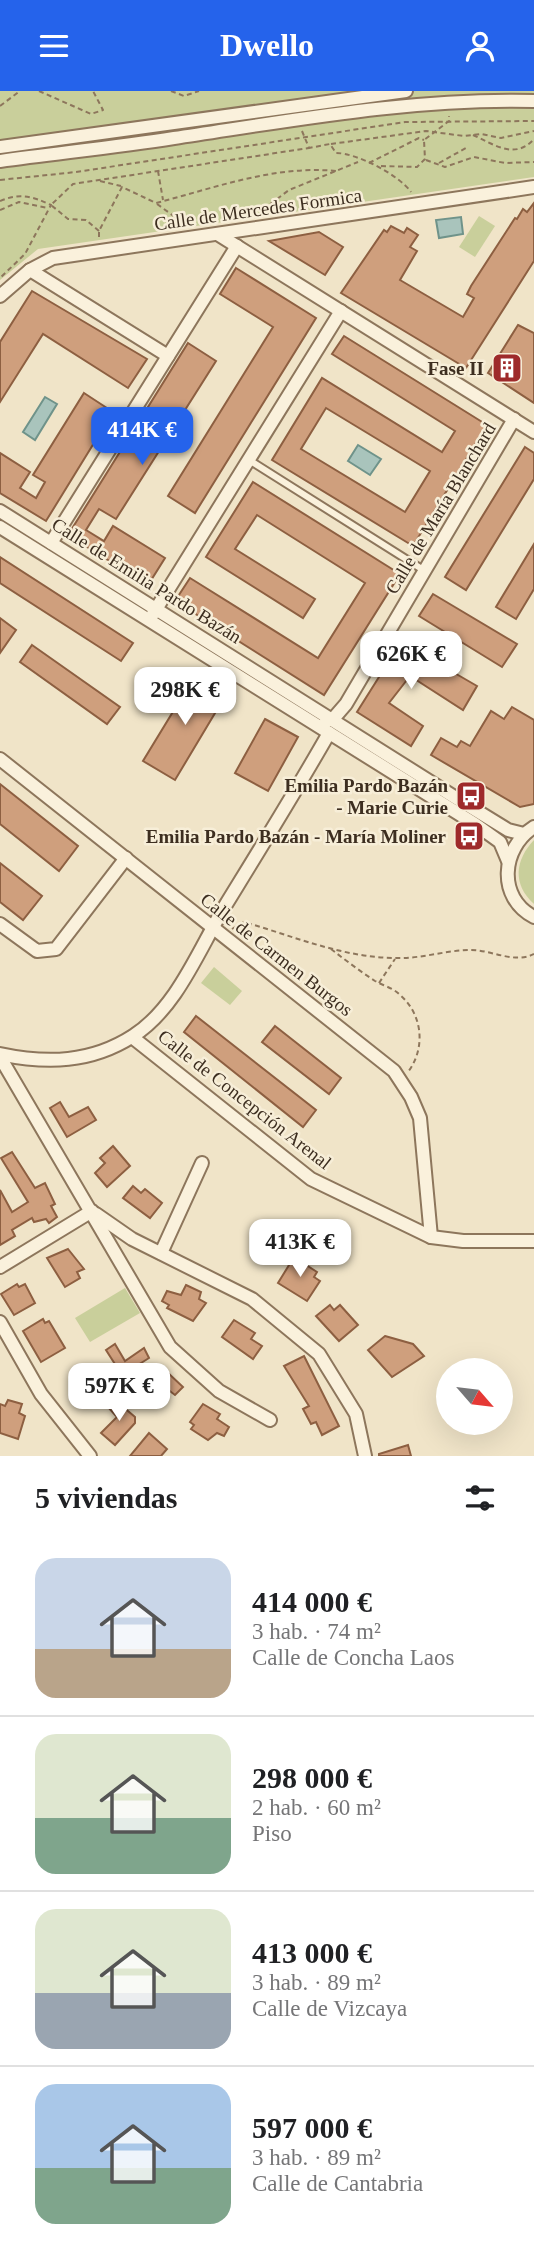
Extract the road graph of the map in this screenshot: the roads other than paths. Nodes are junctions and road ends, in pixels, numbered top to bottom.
1 (406, 91) edge
2 (534, 101) edge
3 (0, 147) edge
4 (0, 161) edge
5 (534, 187) edge
6 (262, 229) junction
7 (219, 235) junction
8 (243, 250) junction
9 (30, 270) junction
10 (0, 296) edge
11 (341, 311) junction
12 (168, 356) junction
13 (514, 419) junction
14 (534, 432) edge
15 (249, 460) junction
16 (0, 511) edge
17 (0, 527) edge
18 (51, 543) junction
19 (425, 571) junction
20 (153, 615) junction
21 (290, 708) junction
22 (333, 719) junction
23 (329, 733) junction
24 (0, 759) edge
25 (529, 831) edge
26 (126, 858) junction
27 (508, 861) junction
28 (534, 917) edge
29 (0, 924) edge
30 (213, 927) junction
31 (132, 1037) junction
32 (0, 1056) edge
33 (202, 1163) dead end
34 (92, 1211) junction
35 (431, 1237) junction
36 (132, 1239) junction
37 (534, 1241) edge
38 (116, 1253) junction
39 (161, 1253) junction
40 (0, 1266) edge
41 (0, 1322) edge
42 (270, 1420) dead end
43 (90, 1456) edge
44 (365, 1456) edge

1 - 3 street
2 - 4 street
5 - 6 street, Calle de Mercedes Formica
6 - 7 street, Calle de Mercedes Formica
6 - 8 street
7 - 8 street
7 - 9 street, Calle de Mercedes Formica
8 - 11 street
8 - 12 street
9 - 10 street, Calle de Mercedes Formica
9 - 12 street
11 - 13 street
11 - 15 street
12 - 18 street
13 - 14 street
13 - 19 street, Calle de María Blanchard
15 - 19 lane
15 - 20 street
16 - 18 street, Calle de Emilia Pardo Bazán
17 - 20 street, Calle de Emilia Pardo Bazán
18 - 20 street, Calle de Emilia Pardo Bazán
19 - 22 street, Calle de María Blanchard
20 - 21 street, Calle de Emilia Pardo Bazán
20 - 22 street, Calle de Emilia Pardo Bazán
21 - 22 street
21 - 23 street, Calle de Emilia Pardo Bazán
22 - 25 street, Calle de Emilia Pardo Bazán
23 - 27 street, Calle de Emilia Pardo Bazán
23 - 30 street
24 - 26 street, Calle de Carmen Burgos
25 - 27 street
26 - 29 street
26 - 30 street, Calle de Carmen Burgos
27 - 28 street
30 - 31 street
30 - 35 street, Calle de Carmen Burgos
31 - 32 street
31 - 35 street, Calle de Concepción Arenal
32 - 34 street
33 - 39 street
34 - 36 street
34 - 38 street
34 - 40 street
35 - 37 street, Calle de Concepción Arenal
36 - 38 street
36 - 39 street
38 - 42 street
39 - 44 street
41 - 43 street

